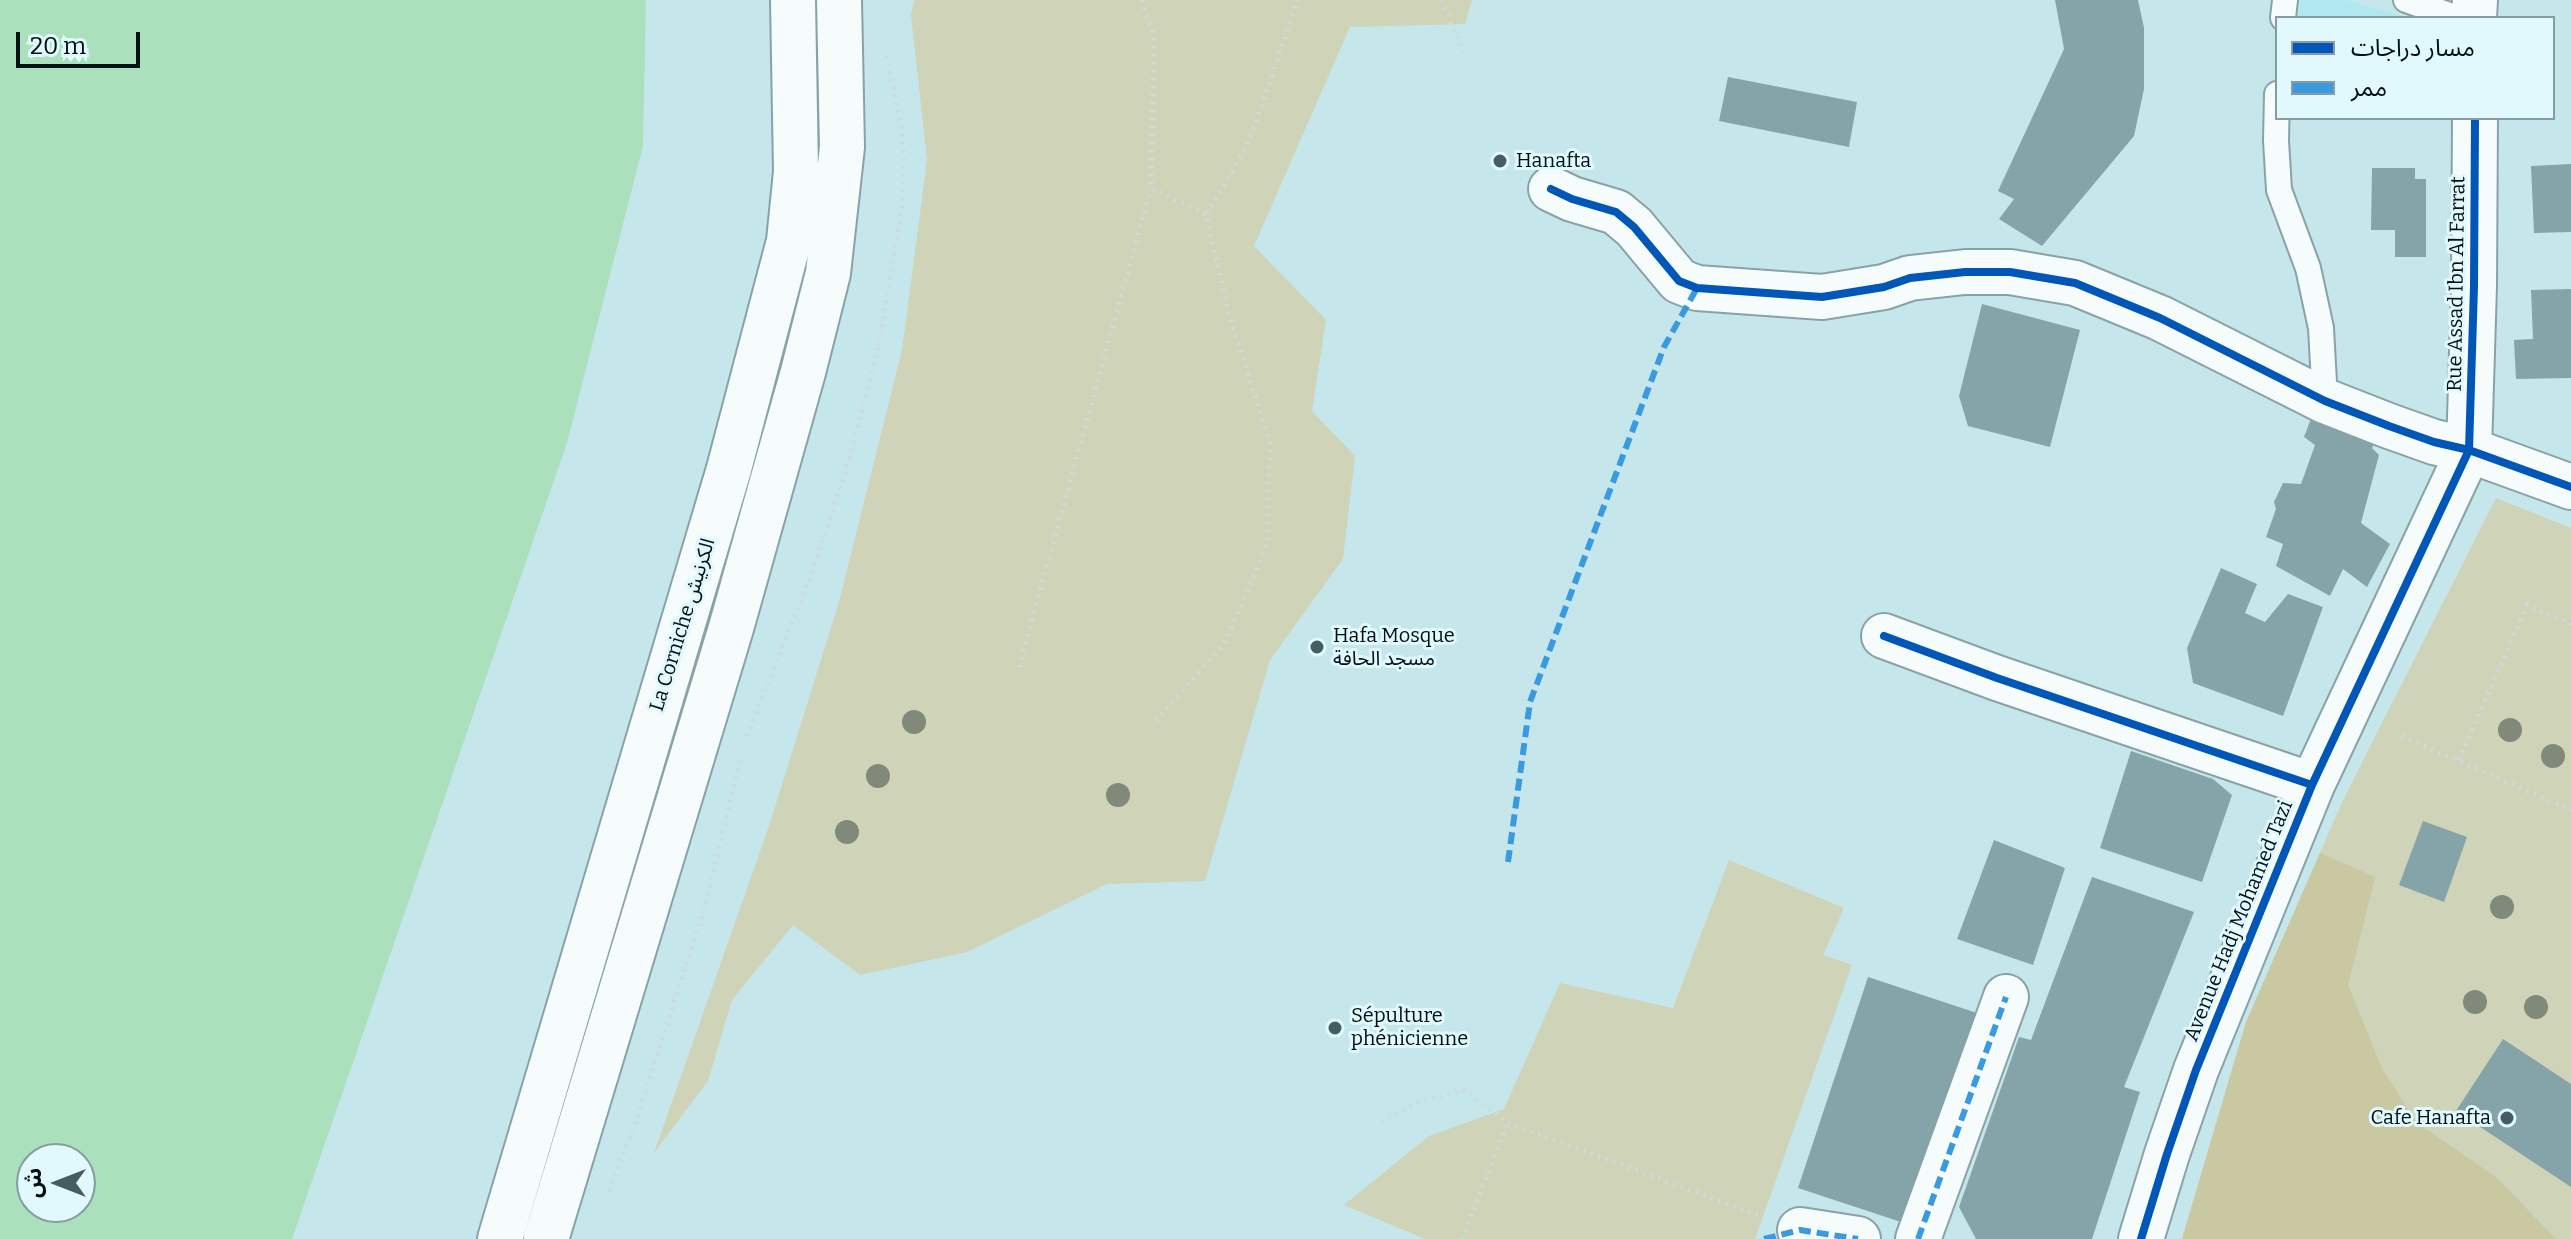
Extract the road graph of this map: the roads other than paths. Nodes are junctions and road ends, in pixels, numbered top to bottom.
1 (793, 0) edge
2 (839, 0) edge
3 (2406, 0) edge
4 (2452, 16) edge
5 (2276, 120) edge
6 (2475, 120) edge
7 (1551, 189) dead end
8 (2325, 401) junction
9 (2469, 450) junction
10 (2562, 479) edge
11 (1884, 636) dead end
12 (2312, 785) junction
13 (2006, 997) dead end
14 (1800, 1230) road end
15 (500, 1239) edge
16 (546, 1239) edge
17 (1858, 1239) edge
18 (1918, 1239) edge
19 (2141, 1239) edge

1 - 15 street, La Corniche الكرنيش
2 - 16 street
3 - 4 lane
5 - 8 lane
6 - 9 street, Rue Assad Ibn Al Farrat
7 - 8 street
8 - 9 street
9 - 10 street
9 - 12 street, Avenue Hadj Mohamed Tazi
11 - 12 street
12 - 19 street, Avenue Hadj Mohamed Tazi
13 - 18 street
14 - 17 street

